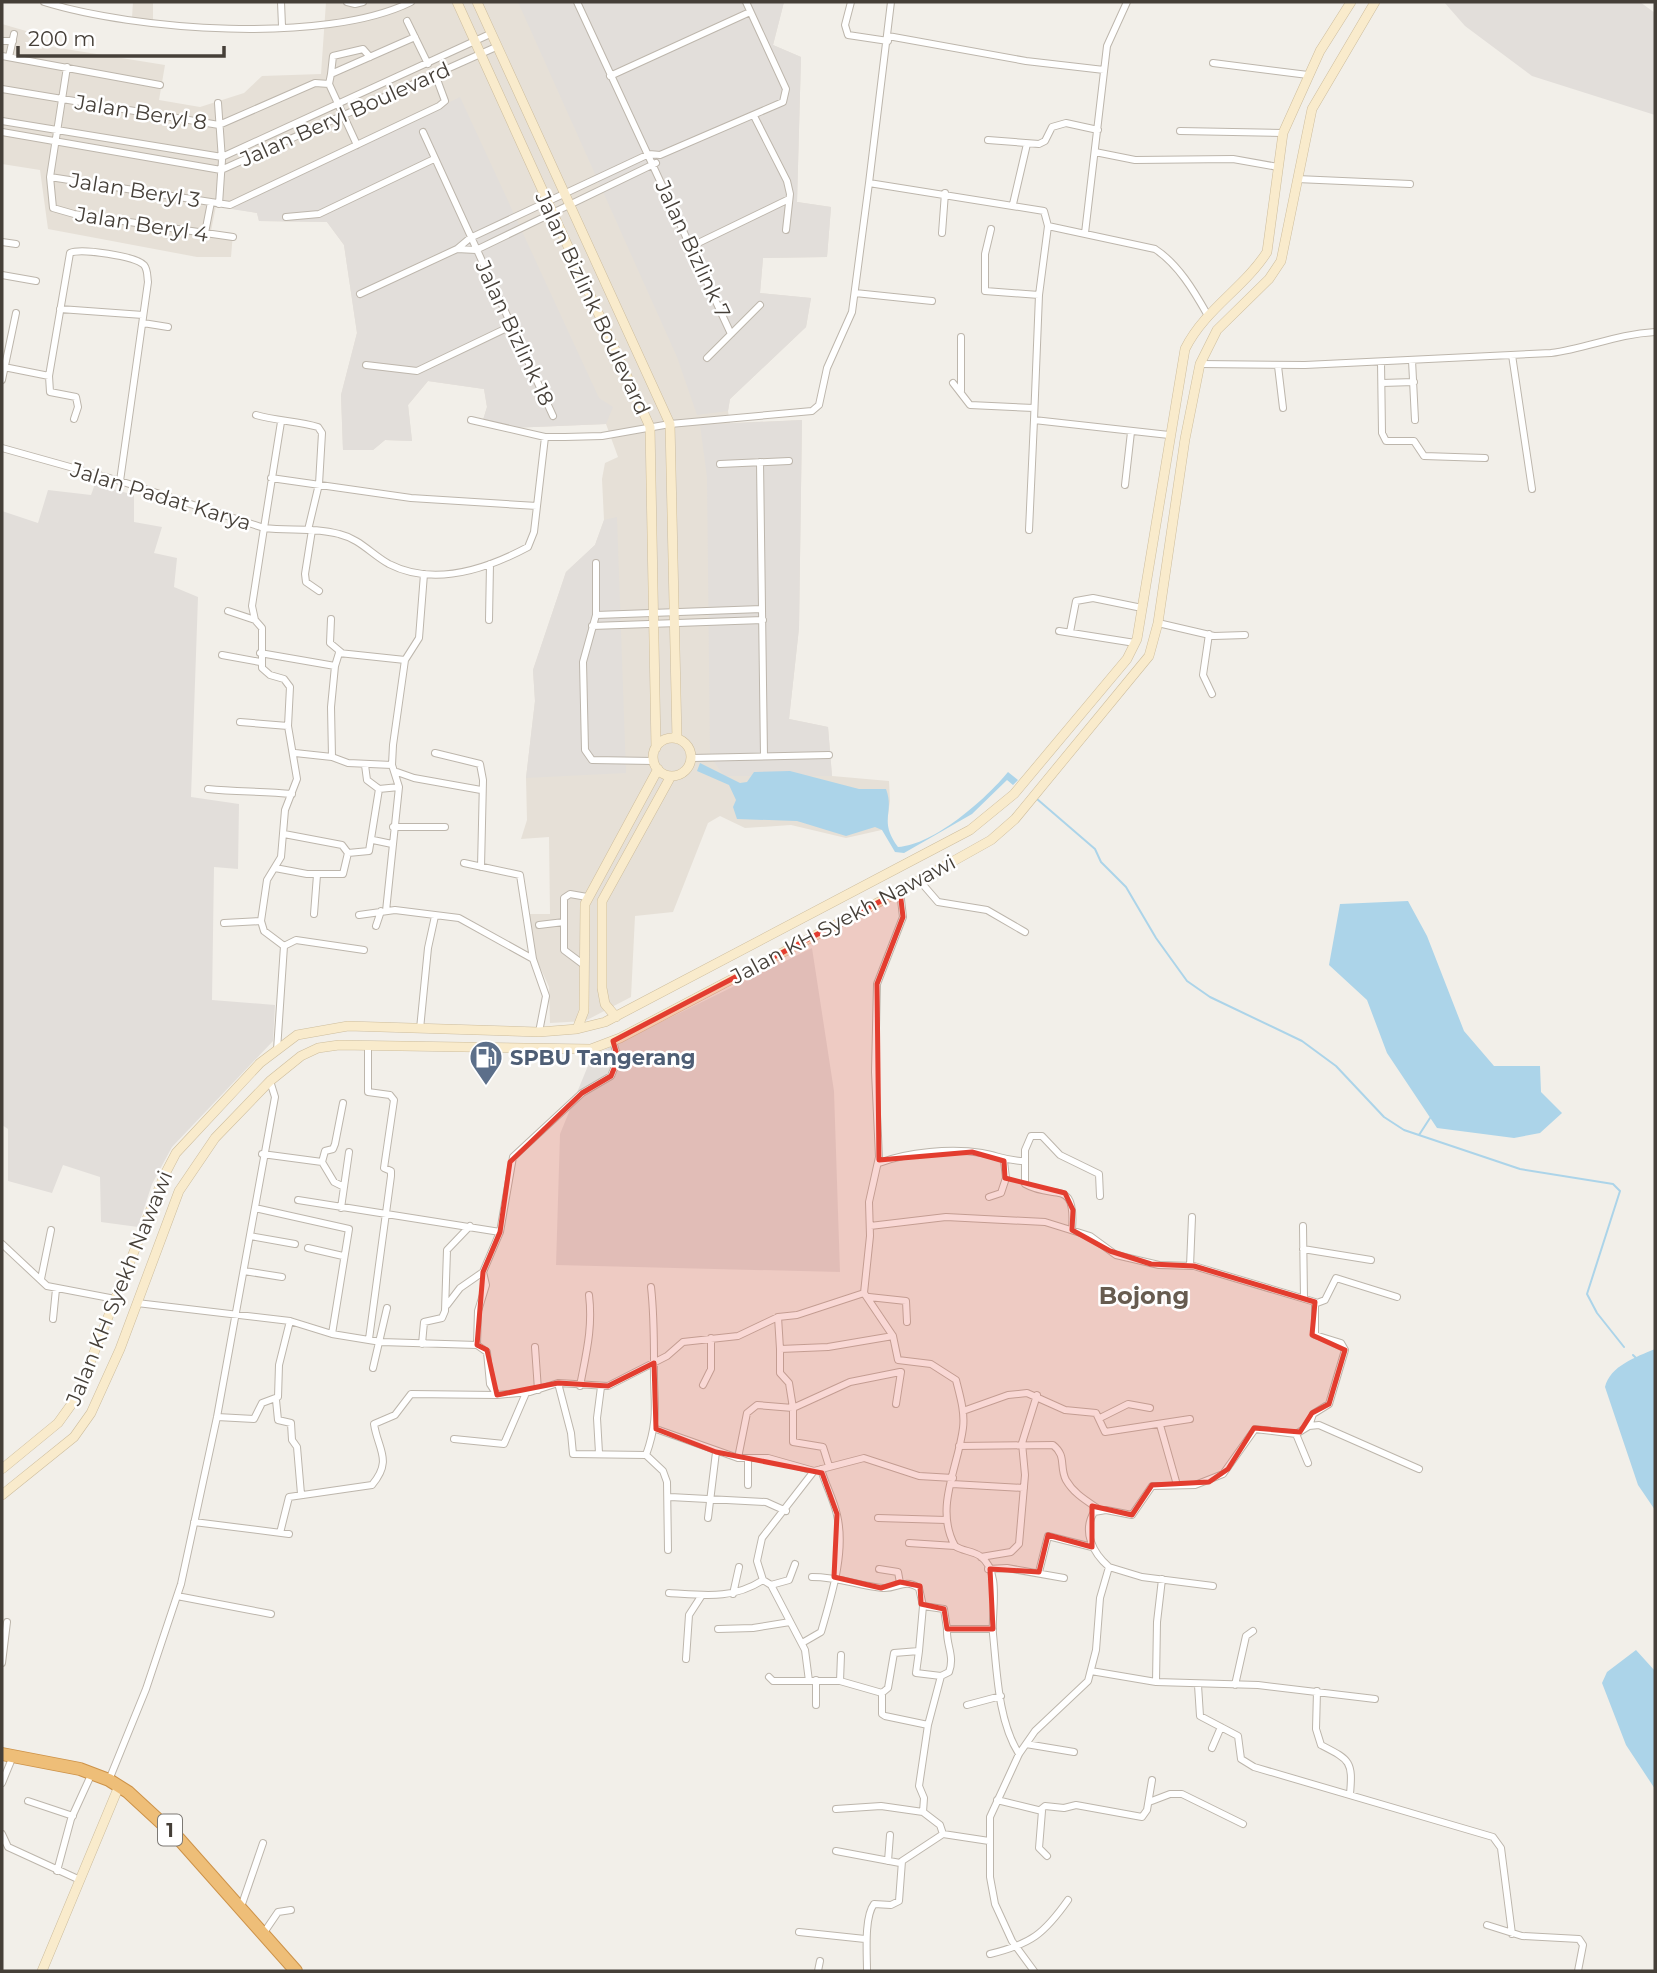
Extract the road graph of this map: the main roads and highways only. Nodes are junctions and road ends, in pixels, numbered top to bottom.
1 (457, 2) edge
2 (477, 2) edge
3 (1351, 2) edge
4 (1376, 2) edge
5 (659, 397) junction
6 (642, 406) junction
7 (672, 447) junction
8 (652, 448) junction
9 (1164, 478) junction
10 (1179, 480) junction
11 (677, 739) junction
12 (656, 748) junction
13 (656, 765) junction
14 (671, 776) junction
15 (616, 1017) junction
16 (578, 1029) junction
17 (2, 1469) edge
18 (2, 1495) edge
19 (7, 1755) edge
20 (114, 1783) junction
21 (42, 1971) edge
22 (296, 1971) edge

1 - 6 main road, Jalan Bizlink Boulevard
2 - 5 main road, Jalan Bizlink Boulevard
3 - 9 main road, Jalan KH Syekh Nawawi
4 - 10 main road, Jalan KH Syekh Nawawi
5 - 6 main road
5 - 7 main road, Jalan Bizlink Boulevard
6 - 8 main road, Jalan Bizlink Boulevard
7 - 8 main road
7 - 11 main road, Jalan Bizlink Boulevard
8 - 12 main road, Jalan Bizlink Boulevard
9 - 10 main road
9 - 15 main road, Jalan KH Syekh Nawawi
10 - 18 main road, Jalan KH Syekh Nawawi
11 - 12 main road
11 - 14 main road
12 - 13 main road
13 - 14 main road
13 - 16 main road
14 - 15 main road
15 - 16 main road, Jalan KH Syekh Nawawi
16 - 17 main road, Jalan KH Syekh Nawawi
19 - 20 highway, 1
20 - 21 main road
20 - 22 highway, 1

